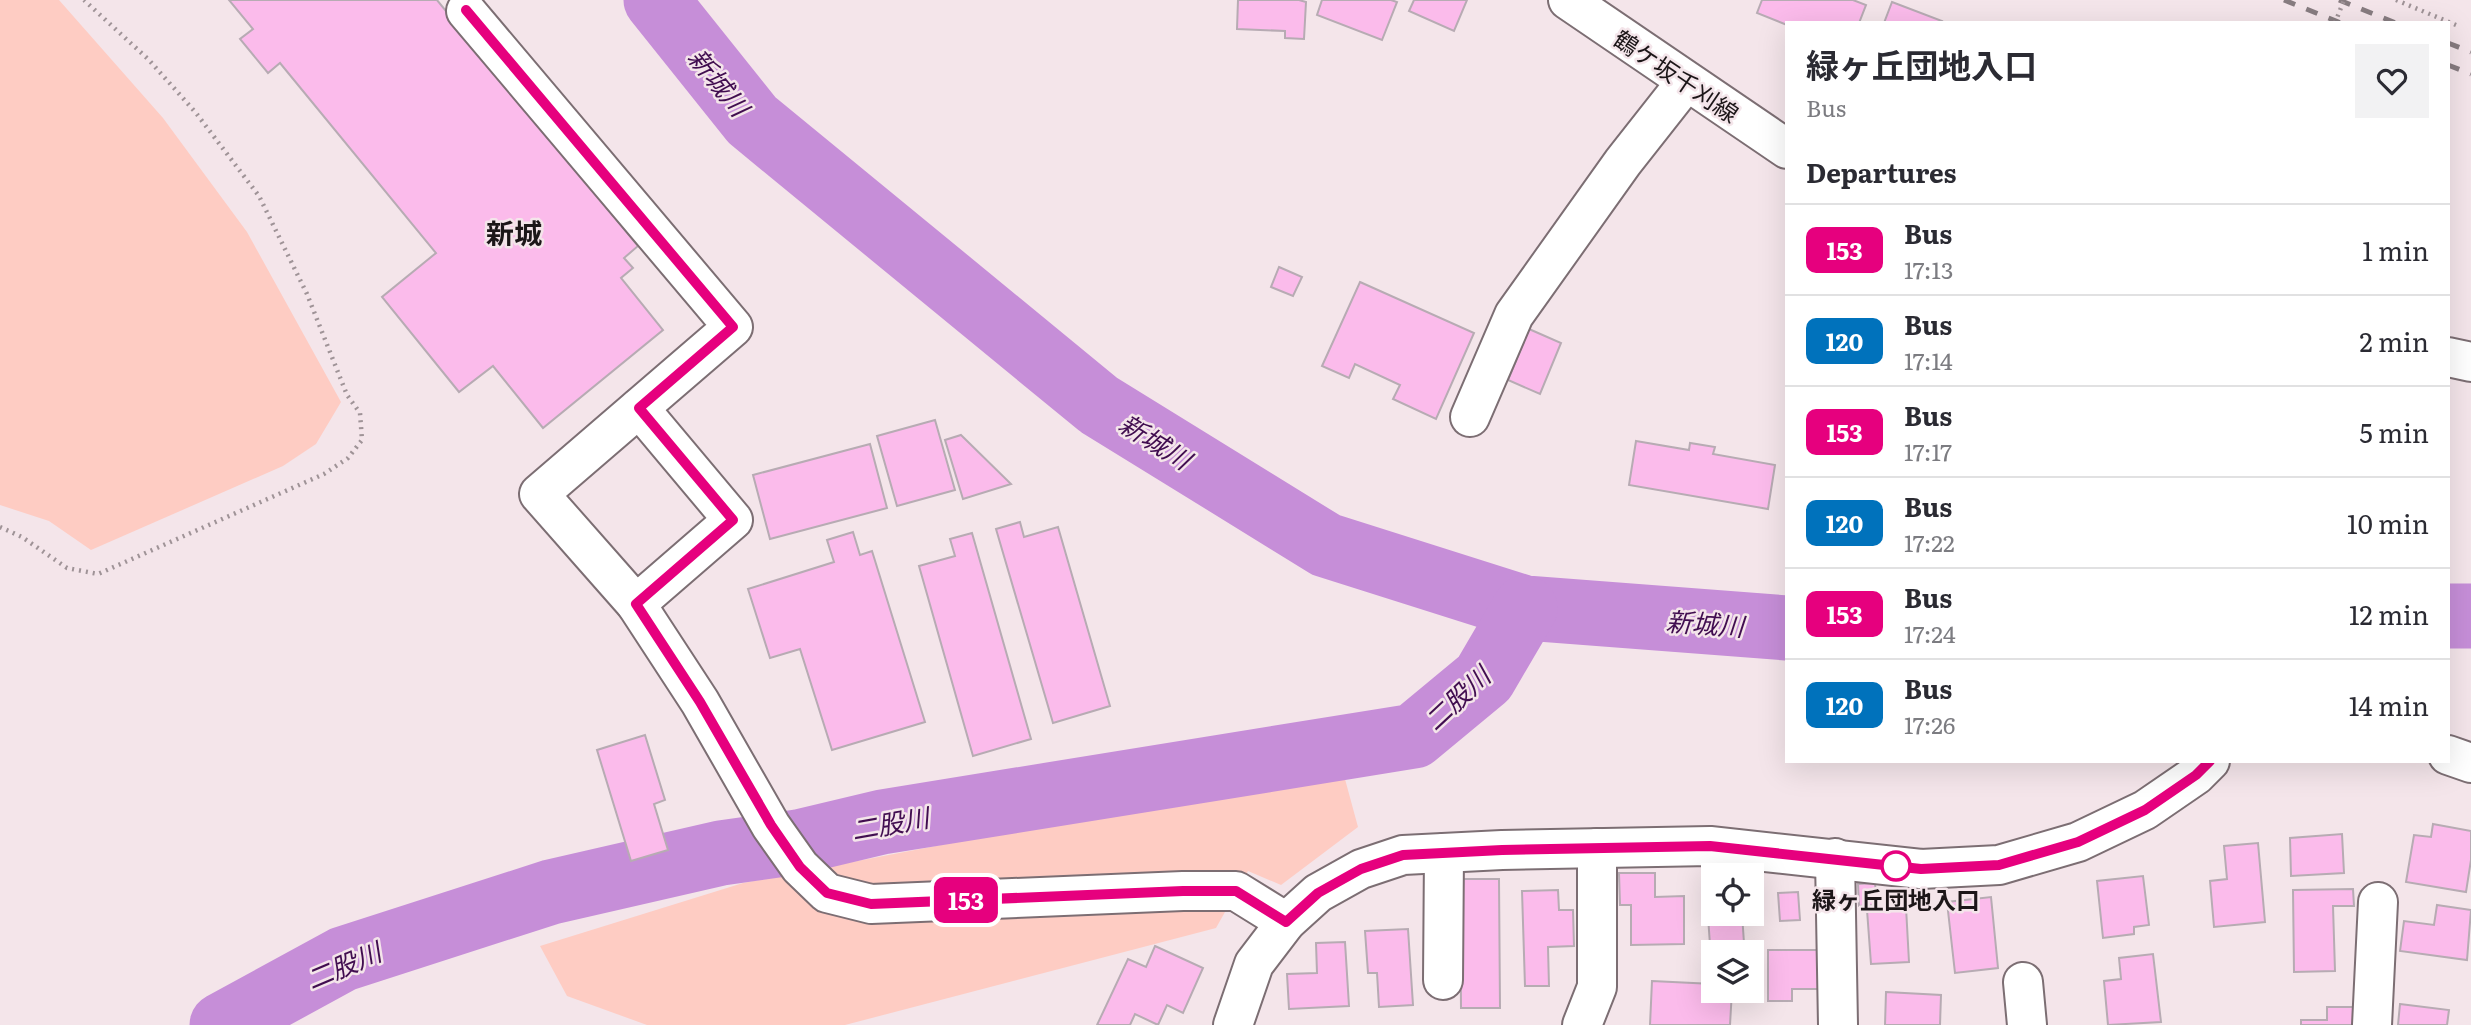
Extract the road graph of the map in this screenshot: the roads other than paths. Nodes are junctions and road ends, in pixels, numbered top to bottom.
1 (1567, 0) edge
2 (466, 10) dead end
3 (1676, 95) junction
4 (1785, 148) edge
5 (2450, 357) edge
6 (2471, 362) edge
7 (639, 408) junction
8 (1470, 416) dead end
9 (636, 604) junction
10 (2450, 756) edge
11 (2208, 763) edge
12 (2471, 763) edge
13 (1597, 848) junction
14 (1444, 853) junction
15 (1835, 858) junction
16 (2378, 902) dead end
17 (1286, 922) junction
18 (1443, 980) dead end
19 (2023, 982) dead end
20 (1233, 1025) edge
21 (1582, 1025) edge
22 (1838, 1025) edge
23 (2027, 1025) edge
24 (2372, 1025) edge

1 - 3 street, 鶴ケ坂千刈線
2 - 7 street
3 - 4 street, 鶴ケ坂千刈線
3 - 8 street
5 - 6 street
7 - 9 street
7 - 9 street
9 - 17 street
10 - 12 street
11 - 15 street
13 - 14 street
13 - 15 street
13 - 21 street
14 - 17 street
14 - 18 street
15 - 22 street
16 - 24 street
17 - 20 street
19 - 23 street

